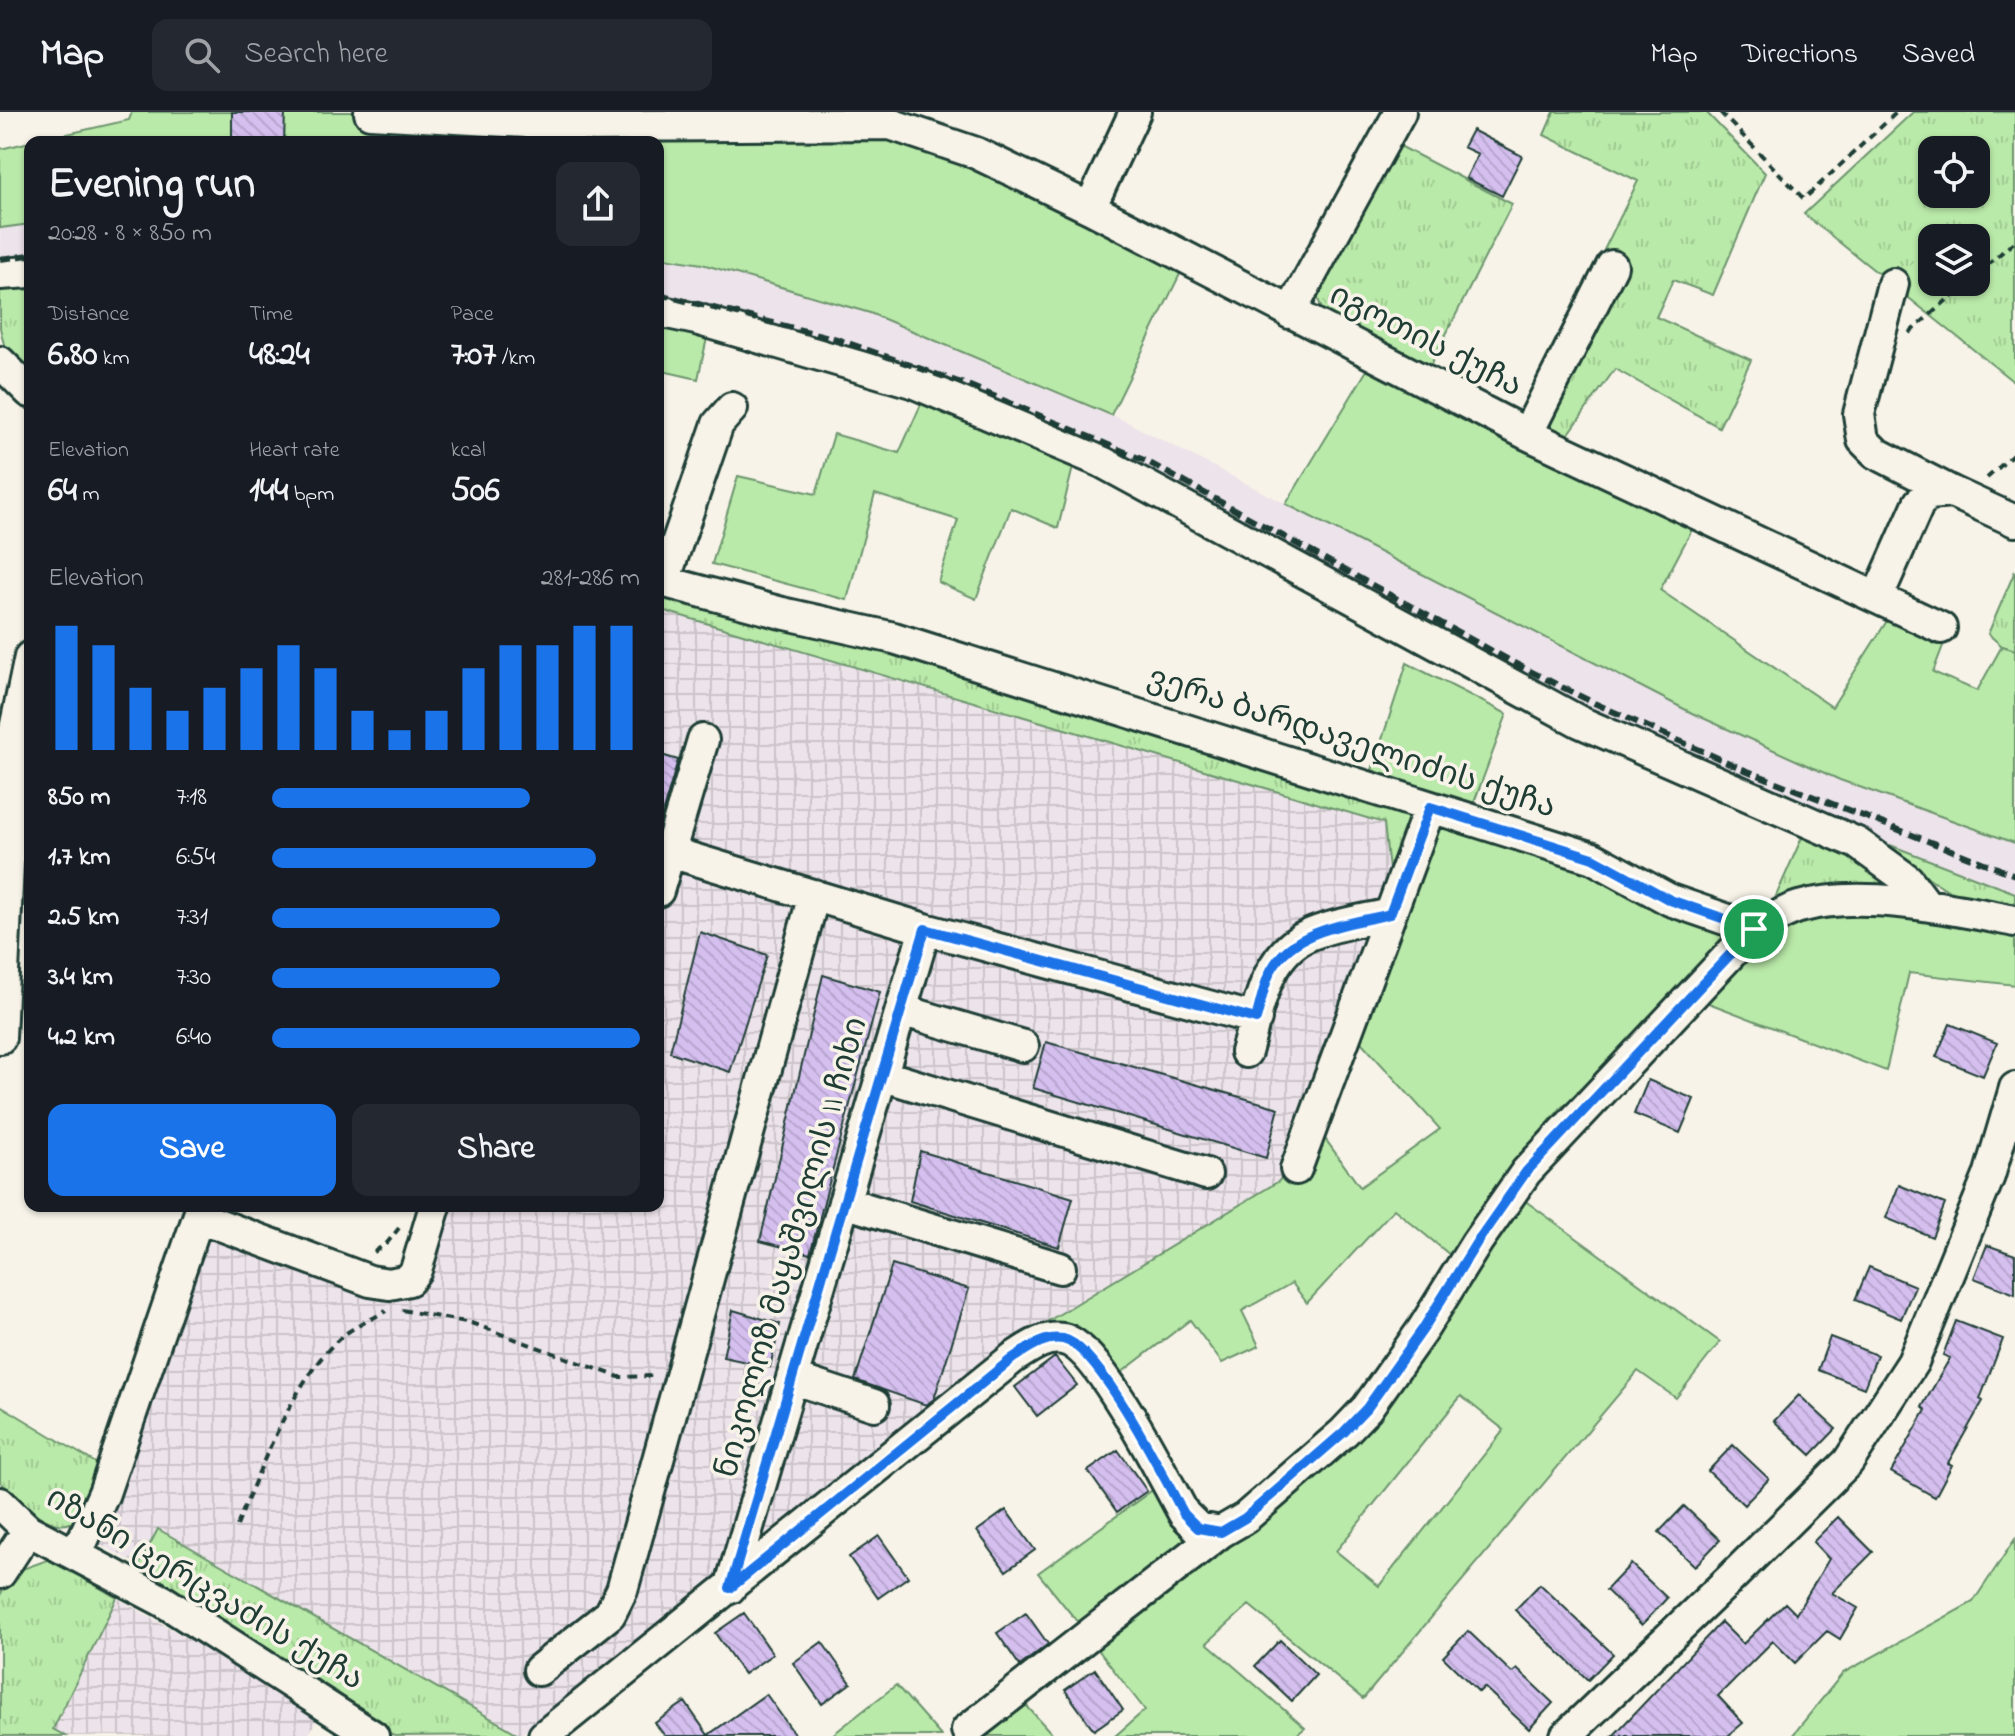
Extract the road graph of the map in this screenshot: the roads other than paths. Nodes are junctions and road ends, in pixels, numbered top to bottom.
1 (1135, 112) edge
2 (1400, 112) edge
3 (370, 113) edge
4 (890, 118) edge
5 (1090, 208) junction
6 (1612, 266) dead end
7 (24, 272) edge
8 (0, 274) edge
9 (1893, 284) dead end
10 (664, 312) edge
11 (1290, 313) junction
12 (0, 362) edge
13 (24, 386) edge
14 (732, 408) dead end
15 (1527, 434) junction
16 (1959, 495) junction
17 (2015, 521) edge
18 (664, 572) edge
19 (664, 581) edge
20 (1877, 598) junction
21 (1941, 628) dead end
22 (24, 686) edge
23 (703, 740) dead end
24 (1430, 807) junction
25 (670, 852) junction
26 (664, 872) edge
27 (814, 895) junction
28 (1926, 904) junction
29 (1390, 914) junction
30 (2015, 921) edge
31 (925, 929) junction
32 (1754, 929) junction
33 (3, 938) edge
34 (901, 1010) junction
35 (1256, 1019) junction
36 (0, 1038) edge
37 (1023, 1046) dead end
38 (1246, 1052) dead end
39 (881, 1075) junction
40 (2015, 1088) edge
41 (1296, 1169) dead end
42 (1206, 1174) dead end
43 (844, 1202) junction
44 (201, 1212) edge
45 (433, 1212) edge
46 (1060, 1268) dead end
47 (792, 1378) junction
48 (874, 1405) dead end
49 (0, 1503) edge
50 (28, 1530) junction
51 (1221, 1532) junction
52 (76, 1555) junction
53 (0, 1573) edge
54 (730, 1588) junction
55 (539, 1670) dead end
56 (967, 1730) dead end
57 (364, 1733) edge
58 (544, 1736) edge
59 (1566, 1736) edge

1 - 5 street
2 - 11 street
3 - 4 street, იგოთის ქუჩა
4 - 5 street, იგოთის ქუჩა
5 - 11 street, იგოთის ქუჩა
6 - 15 street
7 - 8 street
9 - 16 street
10 - 28 street
11 - 15 street, იგოთის ქუჩა
12 - 13 street
14 - 18 street
15 - 20 street, იგოთის ქუჩა
16 - 17 street
16 - 20 street
19 - 24 street, ვერა ბარდაველიძის ქუჩა
20 - 21 street, იგოთის ქუჩა
22 - 33 street
23 - 25 street
24 - 29 street
24 - 32 street, ვერა ბარდაველიძის ქუჩა
25 - 26 street
25 - 27 street
27 - 31 street
27 - 55 street
28 - 30 street
28 - 32 street
29 - 35 street
29 - 41 street
31 - 34 street, ნიკოლოზ მაყაშვილის II ჩიხი
31 - 35 street
32 - 51 street
33 - 36 street
34 - 37 street
34 - 39 street, ნიკოლოზ მაყაშვილის II ჩიხი
35 - 38 street
39 - 42 street
39 - 43 street, ნიკოლოზ მაყაშვილის II ჩიხი
40 - 59 street
43 - 46 street
43 - 47 street, ნიკოლოზ მაყაშვილის II ჩიხი
44 - 45 street
44 - 52 street
47 - 48 street
47 - 54 street, ნიკოლოზ მაყაშვილის II ჩიხი
49 - 50 street, იზანი ცერცვაძის ქუჩა
50 - 52 street, იზანი ცერცვაძის ქუჩა
50 - 53 street
51 - 54 street
51 - 56 street
52 - 57 street, იზანი ცერცვაძის ქუჩა
54 - 58 street

